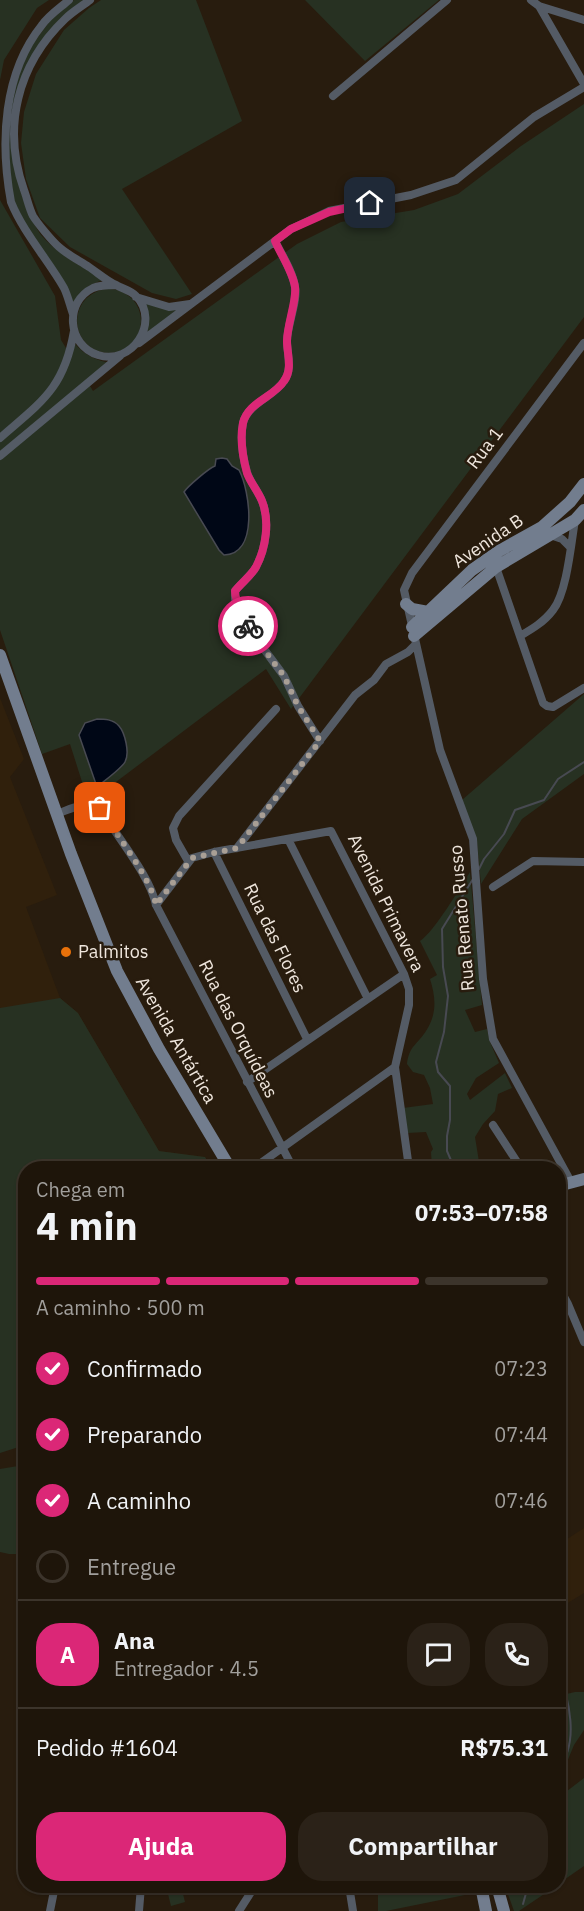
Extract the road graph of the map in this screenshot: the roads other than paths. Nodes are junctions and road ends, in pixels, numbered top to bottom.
1 (69, 0) edge
2 (90, 0) edge
3 (447, 0) edge
4 (535, 3) edge
5 (584, 20) edge
6 (584, 86) edge
7 (333, 96) dead end
8 (275, 241) junction
9 (116, 285) junction
10 (136, 297) junction
11 (193, 303) junction
12 (73, 315) junction
13 (74, 331) junction
14 (584, 343) edge
15 (134, 348) junction
16 (122, 355) junction
17 (0, 438) edge
18 (0, 456) edge
19 (584, 484) edge
20 (580, 515) edge
21 (550, 535) junction
22 (570, 547) junction
23 (496, 567) junction
24 (406, 604) junction
25 (428, 612) junction
26 (414, 636) junction
27 (520, 636) junction
28 (0, 655) edge
29 (584, 688) edge
30 (276, 709) dead end
31 (320, 741) junction
32 (57, 814) junction
33 (288, 839) junction
34 (237, 848) junction
35 (214, 852) junction
36 (188, 861) junction
37 (584, 862) edge
38 (494, 887) dead end
39 (156, 905) junction
40 (404, 974) junction
41 (368, 997) junction
42 (307, 1039) junction
43 (395, 1067) junction
44 (247, 1082) junction
45 (493, 1125) dead end
46 (281, 1148) junction
47 (226, 1161) edge
48 (263, 1161) edge
49 (288, 1161) edge
50 (408, 1161) edge
51 (516, 1161) edge
52 (579, 1179) edge
53 (566, 1300) edge
54 (584, 1342) edge
55 (54, 1893) edge
56 (140, 1893) edge
57 (251, 1893) edge
58 (350, 1893) edge
59 (482, 1893) edge
60 (499, 1893) edge
61 (50, 1911) edge
62 (139, 1911) edge
63 (239, 1911) edge
64 (353, 1911) edge
65 (486, 1911) edge
66 (504, 1911) edge

1 - 12 street
2 - 9 street
3 - 7 street
4 - 5 street
4 - 6 street
6 - 8 street
8 - 11 street
8 - 31 street
9 - 10 street
9 - 12 street
10 - 11 street
10 - 15 street
11 - 15 street
12 - 13 street
13 - 16 street
13 - 17 street
14 - 24 street, Rua 1
15 - 16 street
16 - 18 street
19 - 25 main road, Avenida B
20 - 21 main road, Avenida B
20 - 22 street
21 - 22 street
21 - 23 main road, Avenida B
22 - 27 street
23 - 26 main road, Avenida B
23 - 27 street
24 - 25 main road
24 - 26 street, Rua Renato Russo
25 - 26 main road, Avenida B
26 - 31 street
26 - 52 street, Rua Renato Russo
27 - 29 street
28 - 32 main road, Avenida Antártica
30 - 36 street
31 - 34 street
32 - 39 street, Rua das Orquídeas
32 - 47 main road, Avenida Antártica
33 - 34 street
33 - 40 street, Avenida Primavera
33 - 41 street
34 - 35 street
35 - 36 street
35 - 42 street, Rua das Flores
36 - 39 street
37 - 38 street
39 - 44 street, Rua das Orquídeas
40 - 41 street
40 - 43 street, Avenida Primavera
41 - 42 street
42 - 44 street
43 - 46 street
43 - 50 street, Avenida Primavera
44 - 46 street, Rua das Orquídeas
45 - 51 street
46 - 48 street
46 - 49 street, Rua das Orquídeas
53 - 54 street
55 - 61 street
56 - 62 street
57 - 63 street
58 - 64 street
59 - 65 main road
60 - 66 main road

